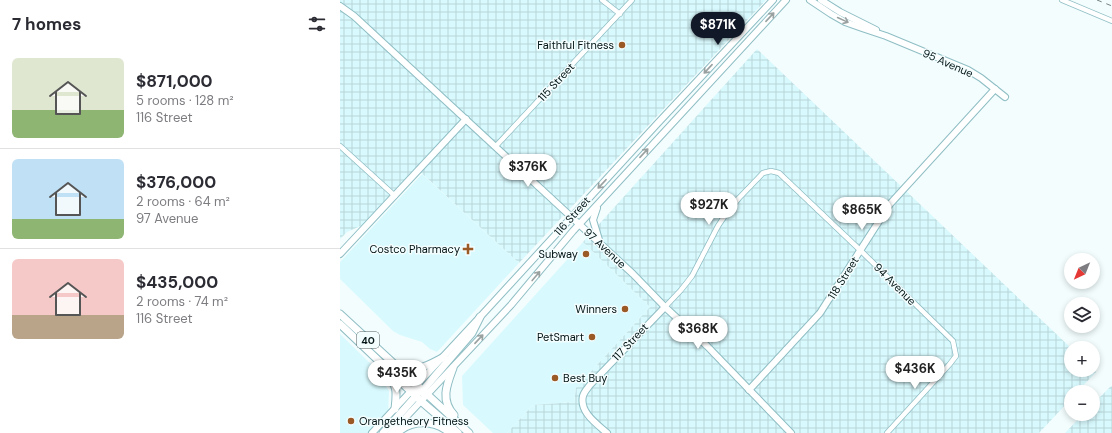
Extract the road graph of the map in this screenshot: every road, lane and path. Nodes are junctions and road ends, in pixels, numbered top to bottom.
1 (602, 0) edge
2 (632, 0) edge
3 (773, 0) edge
4 (786, 0) edge
5 (810, 0) edge
6 (821, 0) edge
7 (1062, 0) edge
8 (340, 6) edge
9 (620, 14) junction
10 (1112, 20) edge
11 (886, 36) junction
12 (995, 89) junction
13 (1005, 97) dead end
14 (466, 119) junction
15 (340, 146) edge
16 (496, 146) junction
17 (771, 171) joint
18 (394, 196) junction
19 (598, 204) junction
20 (572, 216) junction
21 (580, 224) junction
22 (600, 243) junction
23 (860, 250) junction
24 (340, 254) edge
25 (665, 307) junction
26 (340, 314) edge
27 (480, 318) junction
28 (340, 324) edge
29 (372, 354) junction
30 (444, 357) junction
31 (395, 365) junction
32 (453, 368) junction
33 (417, 385) junction
34 (749, 390) junction
35 (425, 392) junction
36 (416, 396) junction
37 (396, 409) junction
38 (464, 431) edge
39 (372, 433) edge
40 (383, 433) edge
41 (391, 433) edge
42 (397, 433) edge
43 (450, 433) edge
44 (607, 433) edge
45 (791, 433) edge
46 (887, 433) edge

1 - 9 street
2 - 9 street, 115 Street
3 -> 20 street, 116 Street
19 -> 4 street, 116 Street
5 -> 11 street, 95 Avenue
6 - 11 street, 95 Avenue
7 - 10 street
8 - 14 street, 97 Avenue
9 - 16 street, 115 Street
11 - 12 street, 95 Avenue
12 - 13 street, 95 Avenue
12 - 23 street, 118 Street
14 - 16 street, 97 Avenue
14 - 18 street
15 - 18 street
16 - 20 street, 97 Avenue
17 - 23 street, 94 Avenue
17 - 25 street, 117 Street
18 - 24 street
19 - 21 street, 116 Street
19 - 22 street
20 - 21 street, 97 Avenue
20 - 27 street, 116 Street
21 - 22 street, 97 Avenue
32 -> 21 street, 116 Street
22 - 25 street, 97 Avenue
23 - 34 street, 118 Street
23 - 46 street, 94 Avenue
25 - 34 street, 97 Avenue
25 - 44 street, 117 Street
26 - 31 main road, 40
27 - 30 street, 116 Street
27 - 35 main road
28 - 29 main road, 40
29 - 36 main road, 40
29 - 37 main road
30 - 31 main road
30 - 33 street, 116 Street
31 - 33 main road, 40
32 - 35 street, 116 Street
32 - 38 main road
33 - 35 main road, 40
33 - 36 main road
34 - 45 street, 97 Avenue
35 - 36 main road
35 - 38 main road, 40
36 - 37 street
36 - 38 main road, 40
36 - 40 main road
36 - 41 street
37 - 39 street
42 - 43 main road

